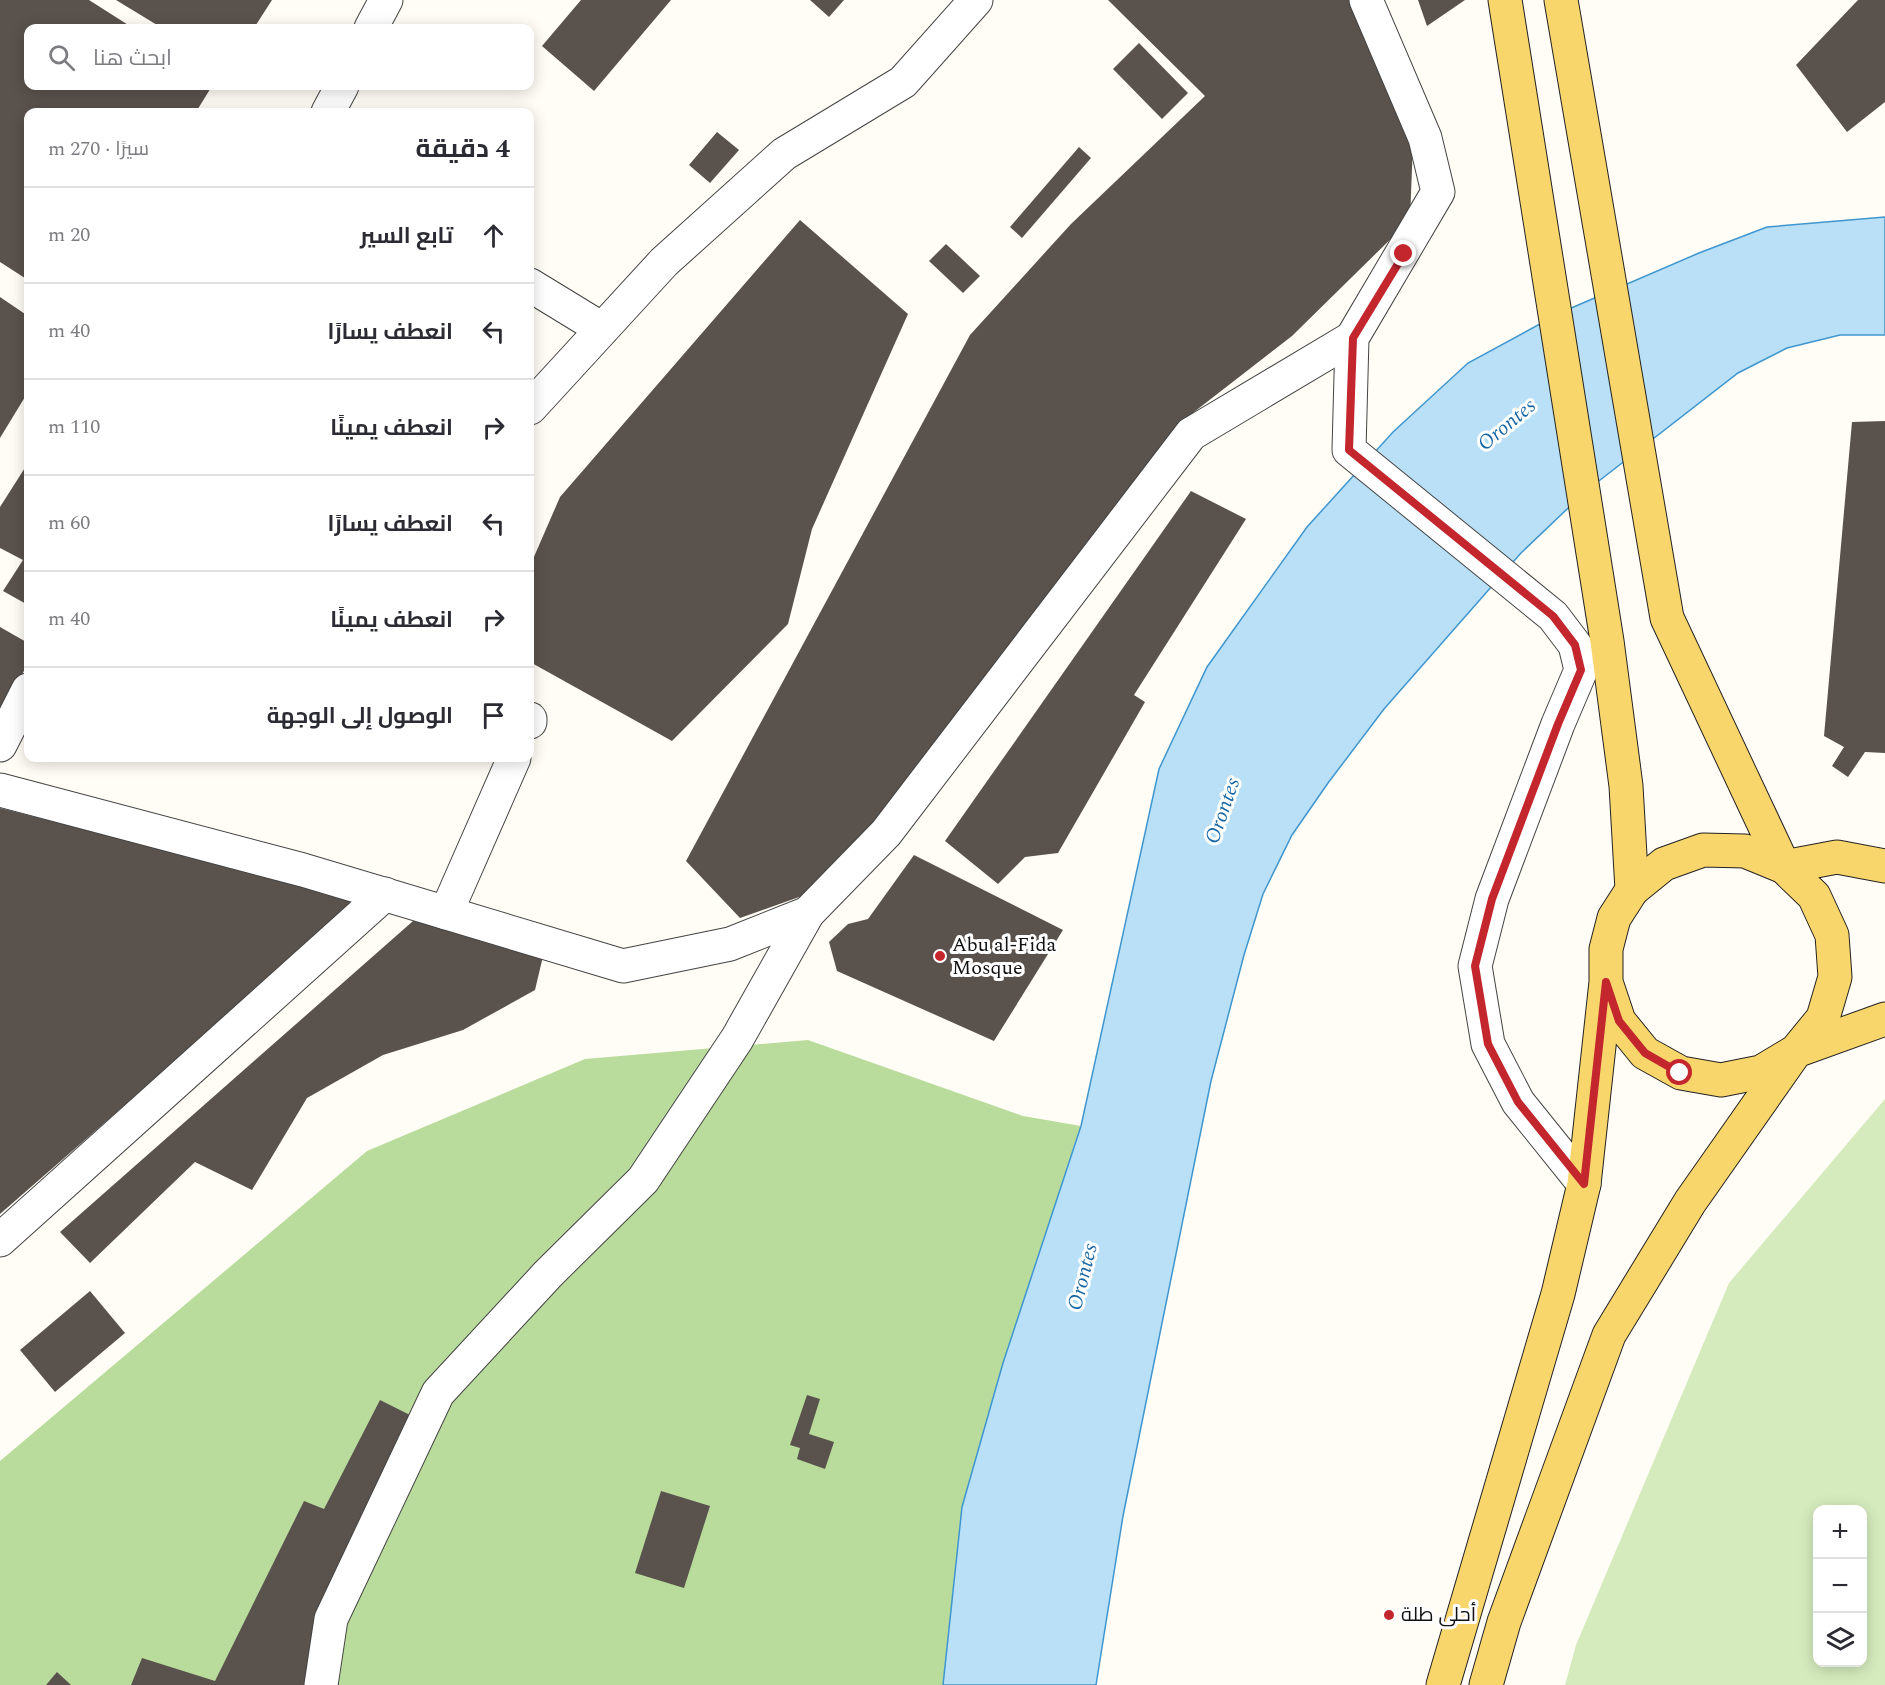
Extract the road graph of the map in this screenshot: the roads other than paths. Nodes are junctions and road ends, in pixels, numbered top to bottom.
1 (386, 0) edge
2 (976, 0) edge
3 (1366, 0) edge
4 (1505, 0) edge
5 (1561, 0) edge
6 (373, 24) edge
7 (340, 90) edge
8 (330, 108) edge
9 (534, 287) edge
10 (602, 329) junction
11 (1353, 338) junction
12 (534, 404) edge
13 (24, 698) edge
14 (0, 745) edge
15 (512, 762) edge
16 (0, 790) edge
17 (1885, 866) edge
18 (1784, 867) junction
19 (1632, 890) junction
20 (385, 894) junction
21 (808, 912) junction
22 (446, 913) junction
23 (1606, 982) junction
24 (1885, 1019) edge
25 (1796, 1051) junction
26 (1584, 1184) junction
27 (0, 1240) edge
28 (321, 1685) edge
29 (1443, 1685) edge
30 (1486, 1685) edge

1 - 6 street
2 - 10 street
3 - 11 street
4 - 19 main road
5 - 18 main road
7 - 8 street
9 - 10 street
10 - 12 street
11 - 21 street
11 - 26 street
13 - 14 street
15 - 22 street
16 - 20 street
17 - 18 main road
18 - 19 main road
18 - 25 main road
19 - 23 main road
20 - 22 street
20 - 27 street
21 - 22 street
21 - 28 street
23 - 25 main road
23 - 26 main road
24 - 25 main road
25 - 30 main road
26 - 29 main road

